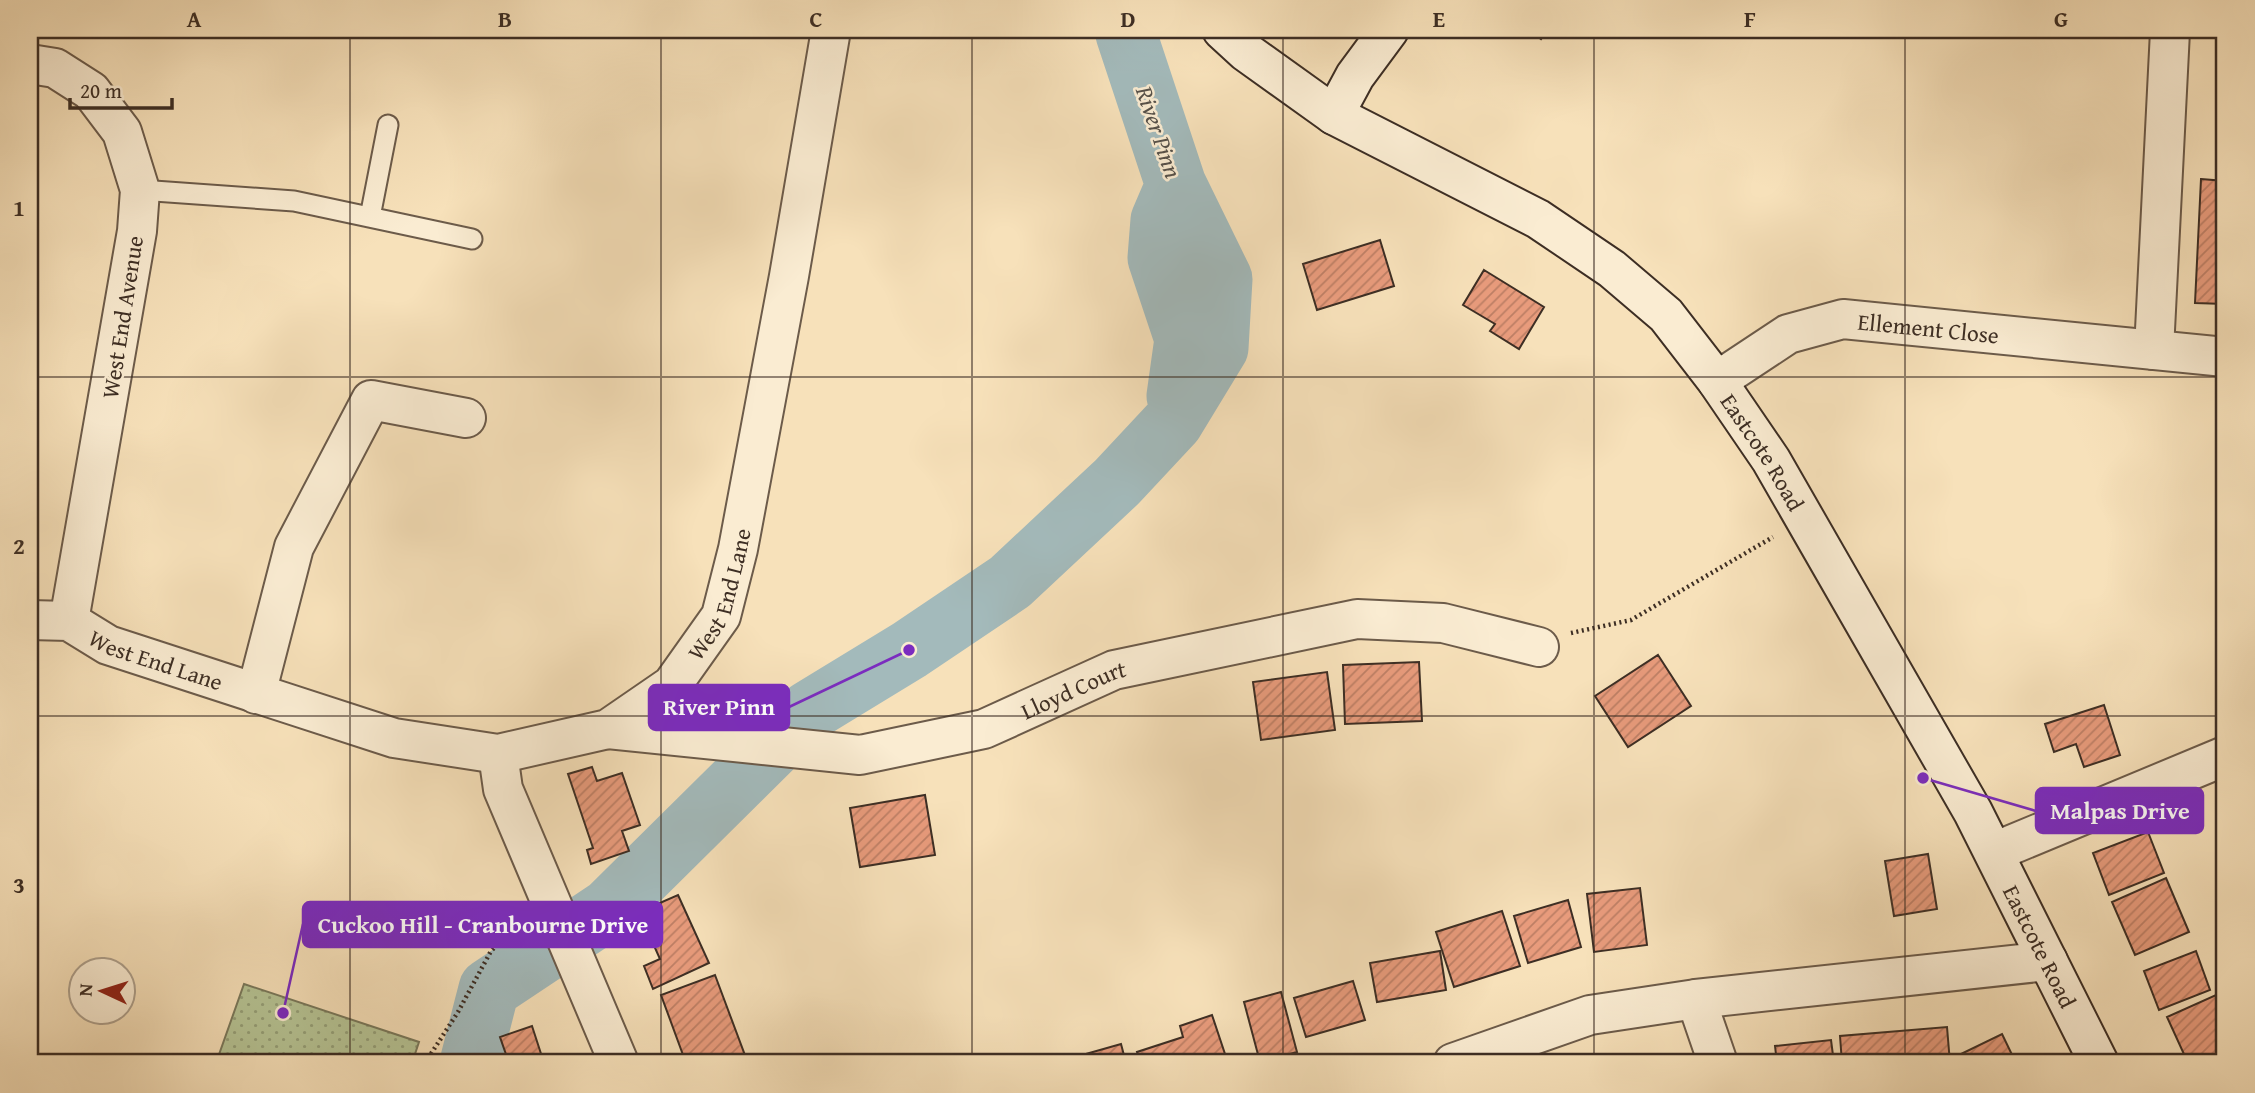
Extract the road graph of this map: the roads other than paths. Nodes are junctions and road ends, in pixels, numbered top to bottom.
1 (831, 30) edge
2 (1222, 30) edge
3 (1389, 30) edge
4 (2170, 31) edge
5 (30, 64) edge
6 (1334, 115) junction
7 (388, 125) dead end
8 (140, 190) junction
9 (370, 217) junction
10 (472, 239) dead end
11 (2154, 350) junction
12 (2225, 357) edge
13 (1717, 381) junction
14 (466, 418) dead end
15 (30, 620) edge
16 (69, 621) junction
17 (1539, 647) road end
18 (256, 694) junction
19 (608, 729) junction
20 (498, 754) junction
21 (2225, 756) edge
22 (1994, 852) junction
23 (2048, 961) junction
24 (1696, 999) junction
25 (619, 1063) edge
26 (1453, 1063) edge
27 (1718, 1063) edge
28 (2099, 1063) edge

1 - 19 street, West End Lane
2 - 6 street, Eastcote Road
3 - 6 street
4 - 11 street
5 - 8 street, West End Avenue
6 - 13 street, Eastcote Road
7 - 9 lane
8 - 9 lane
8 - 16 street, West End Avenue
9 - 10 lane
11 - 12 street, Ellement Close
11 - 13 street, Ellement Close
13 - 22 street, Eastcote Road
14 - 18 street
15 - 16 street, West End Lane
16 - 18 street, West End Lane
17 - 19 street, Lloyd Court
18 - 20 street, West End Lane
19 - 20 street, West End Lane
20 - 25 street
21 - 22 street
22 - 23 street, Eastcote Road
23 - 24 street
23 - 28 street, Eastcote Road
24 - 26 street
24 - 27 street

